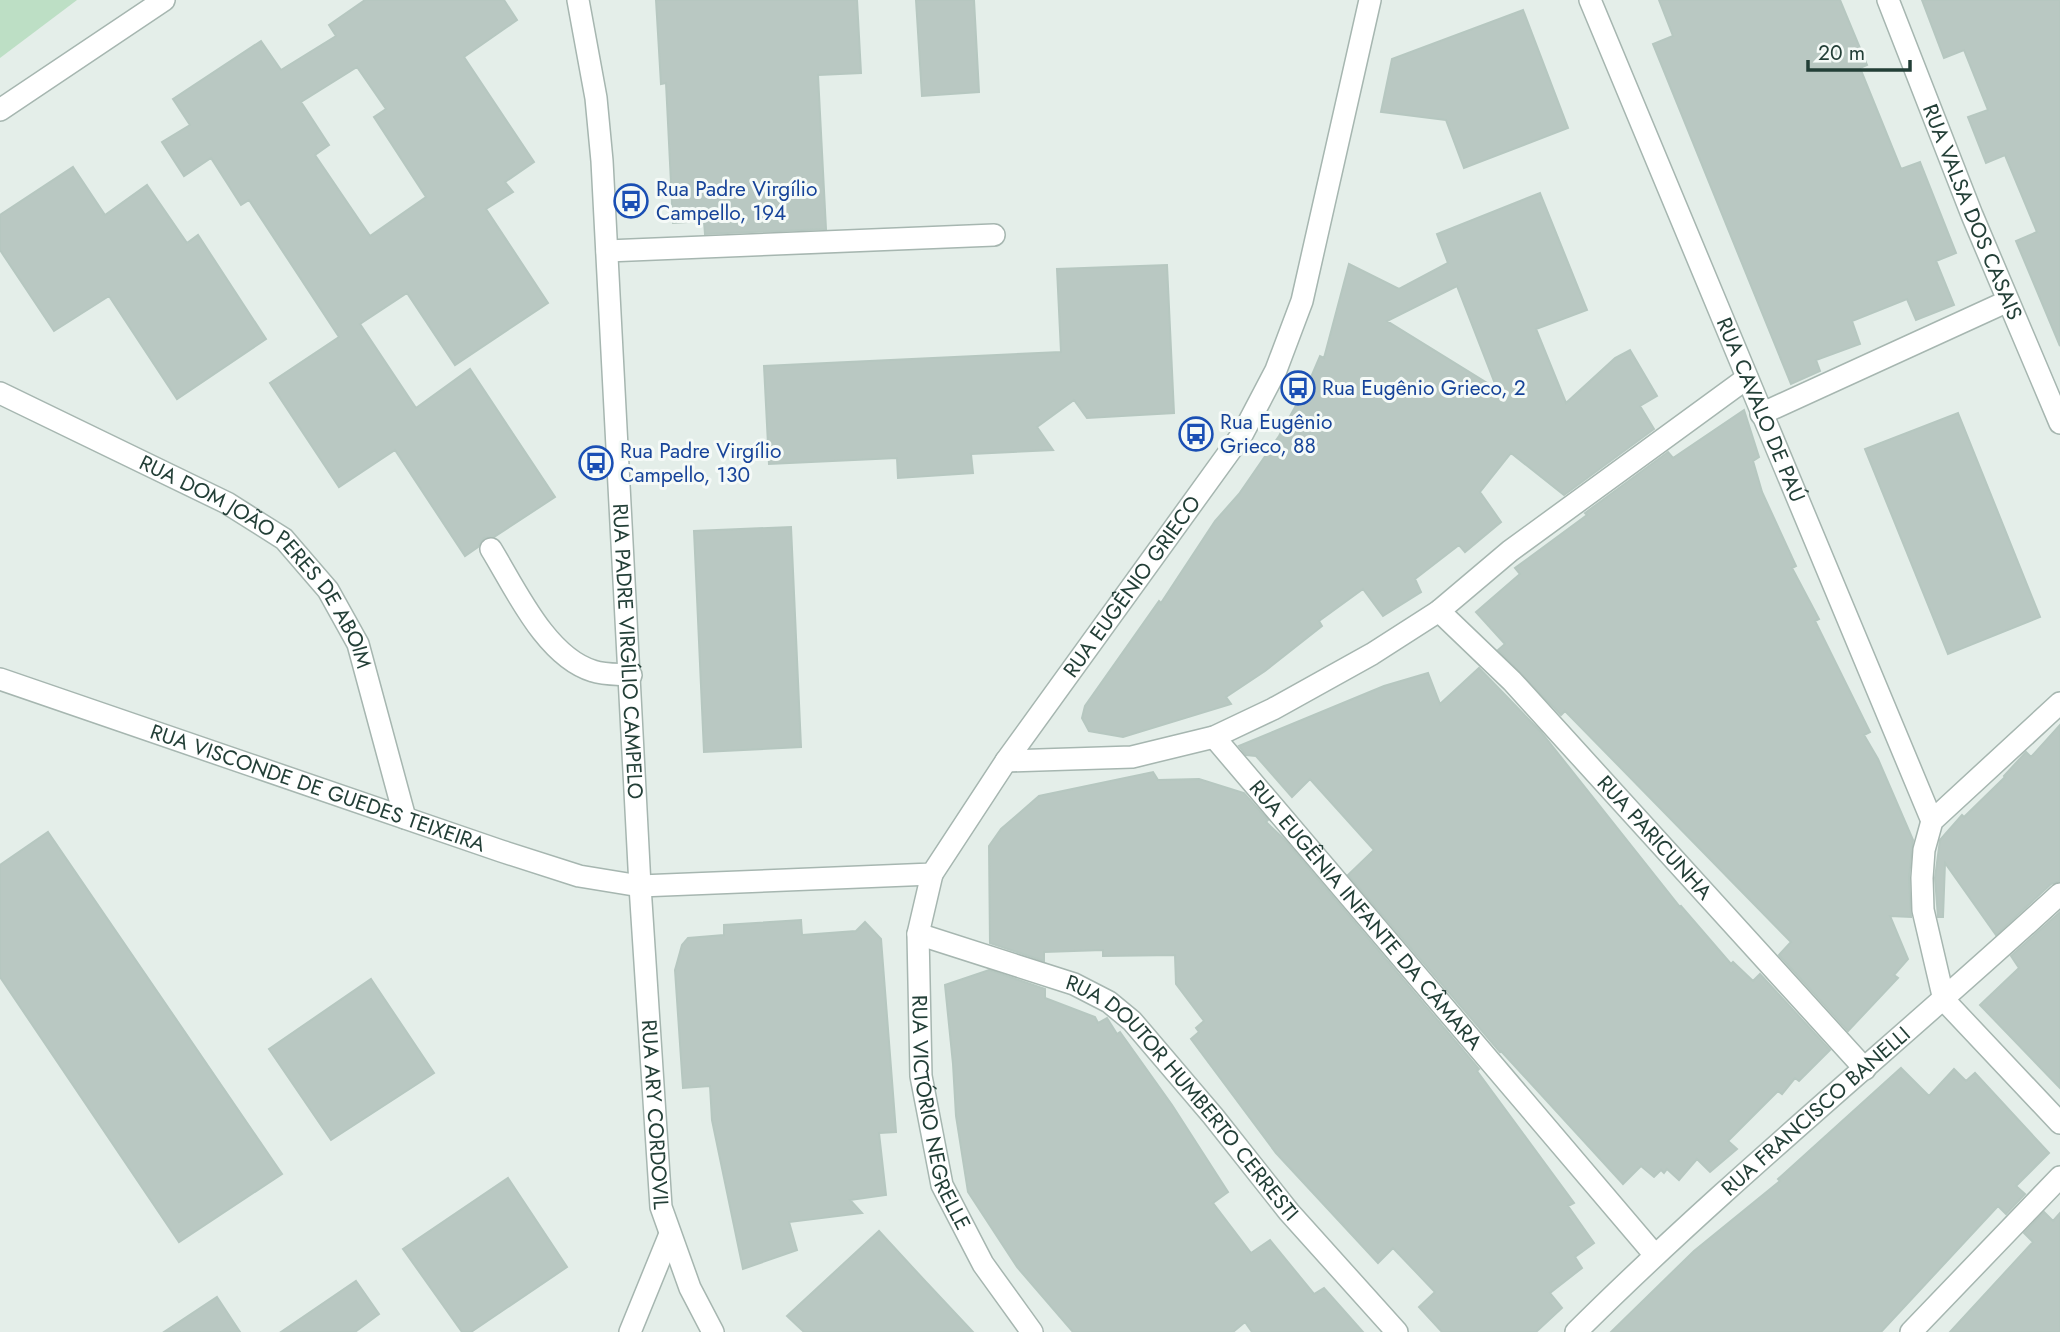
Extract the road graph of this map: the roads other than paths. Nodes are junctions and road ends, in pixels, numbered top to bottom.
1 (164, 0) edge
2 (578, 0) edge
3 (1370, 0) edge
4 (1590, 0) edge
5 (1888, 0) edge
6 (0, 110) edge
7 (994, 235) dead end
8 (607, 251) junction
9 (2008, 301) junction
10 (1747, 378) junction
11 (0, 393) edge
12 (1761, 414) junction
13 (2060, 423) edge
14 (491, 549) dead end
15 (1439, 611) junction
16 (631, 675) junction
17 (0, 679) edge
18 (2060, 703) edge
19 (1214, 737) junction
20 (1006, 761) junction
21 (405, 818) junction
22 (1933, 821) junction
23 (932, 874) junction
24 (640, 886) junction
25 (2060, 894) edge
26 (918, 934) junction
27 (1944, 1000) junction
28 (1865, 1069) junction
29 (2060, 1123) edge
30 (2060, 1177) edge
31 (670, 1234) junction
32 (1654, 1254) junction
33 (630, 1332) edge
34 (713, 1332) edge
35 (1032, 1332) edge
36 (1397, 1332) edge
37 (1576, 1332) edge
38 (1911, 1332) edge

1 - 6 street
2 - 8 street, RUA PADRE VIRGÍLIO CAMPELO
3 - 20 street, RUA EUGÊNIO GRIECO
4 - 10 street, RUA CAVALO DE PAÚ
5 - 9 street, RUA VALSA DOS CASAIS
7 - 8 street
8 - 16 street, RUA PADRE VIRGÍLIO CAMPELO
9 - 12 street
9 - 13 street, RUA VALSA DOS CASAIS
10 - 12 street, RUA CAVALO DE PAÚ
10 - 15 street
11 - 21 street, RUA DOM JOÃO PERES DE ABOIM
12 - 22 street, RUA CAVALO DE PAÚ
14 - 16 street
15 - 19 street
15 - 28 street, RUA PARICUNHA
16 - 24 street, RUA PADRE VIRGÍLIO CAMPELO
17 - 21 street, RUA VISCONDE DE GUEDES TEIXEIRA
18 - 22 street
19 - 20 street
19 - 32 street, RUA EUGÊNIA INFANTE DA CÂMARA
20 - 23 street, RUA EUGÊNIO GRIECO
21 - 24 street, RUA VISCONDE DE GUEDES TEIXEIRA
22 - 27 street
23 - 24 street
23 - 26 street, RUA VICTÓRIO NEGRELLE
24 - 31 street, RUA ARY CORDOVIL
25 - 27 street, RUA FRANCISCO BANELLI
26 - 35 street, RUA VICTÓRIO NEGRELLE
26 - 36 street, RUA DOUTOR HUMBERTO CERRESTI
27 - 28 street, RUA FRANCISCO BANELLI
27 - 29 street
28 - 32 street, RUA FRANCISCO BANELLI
30 - 38 street
31 - 33 street
31 - 34 street, RUA ARY CORDOVIL
32 - 37 street, RUA FRANCISCO BANELLI

